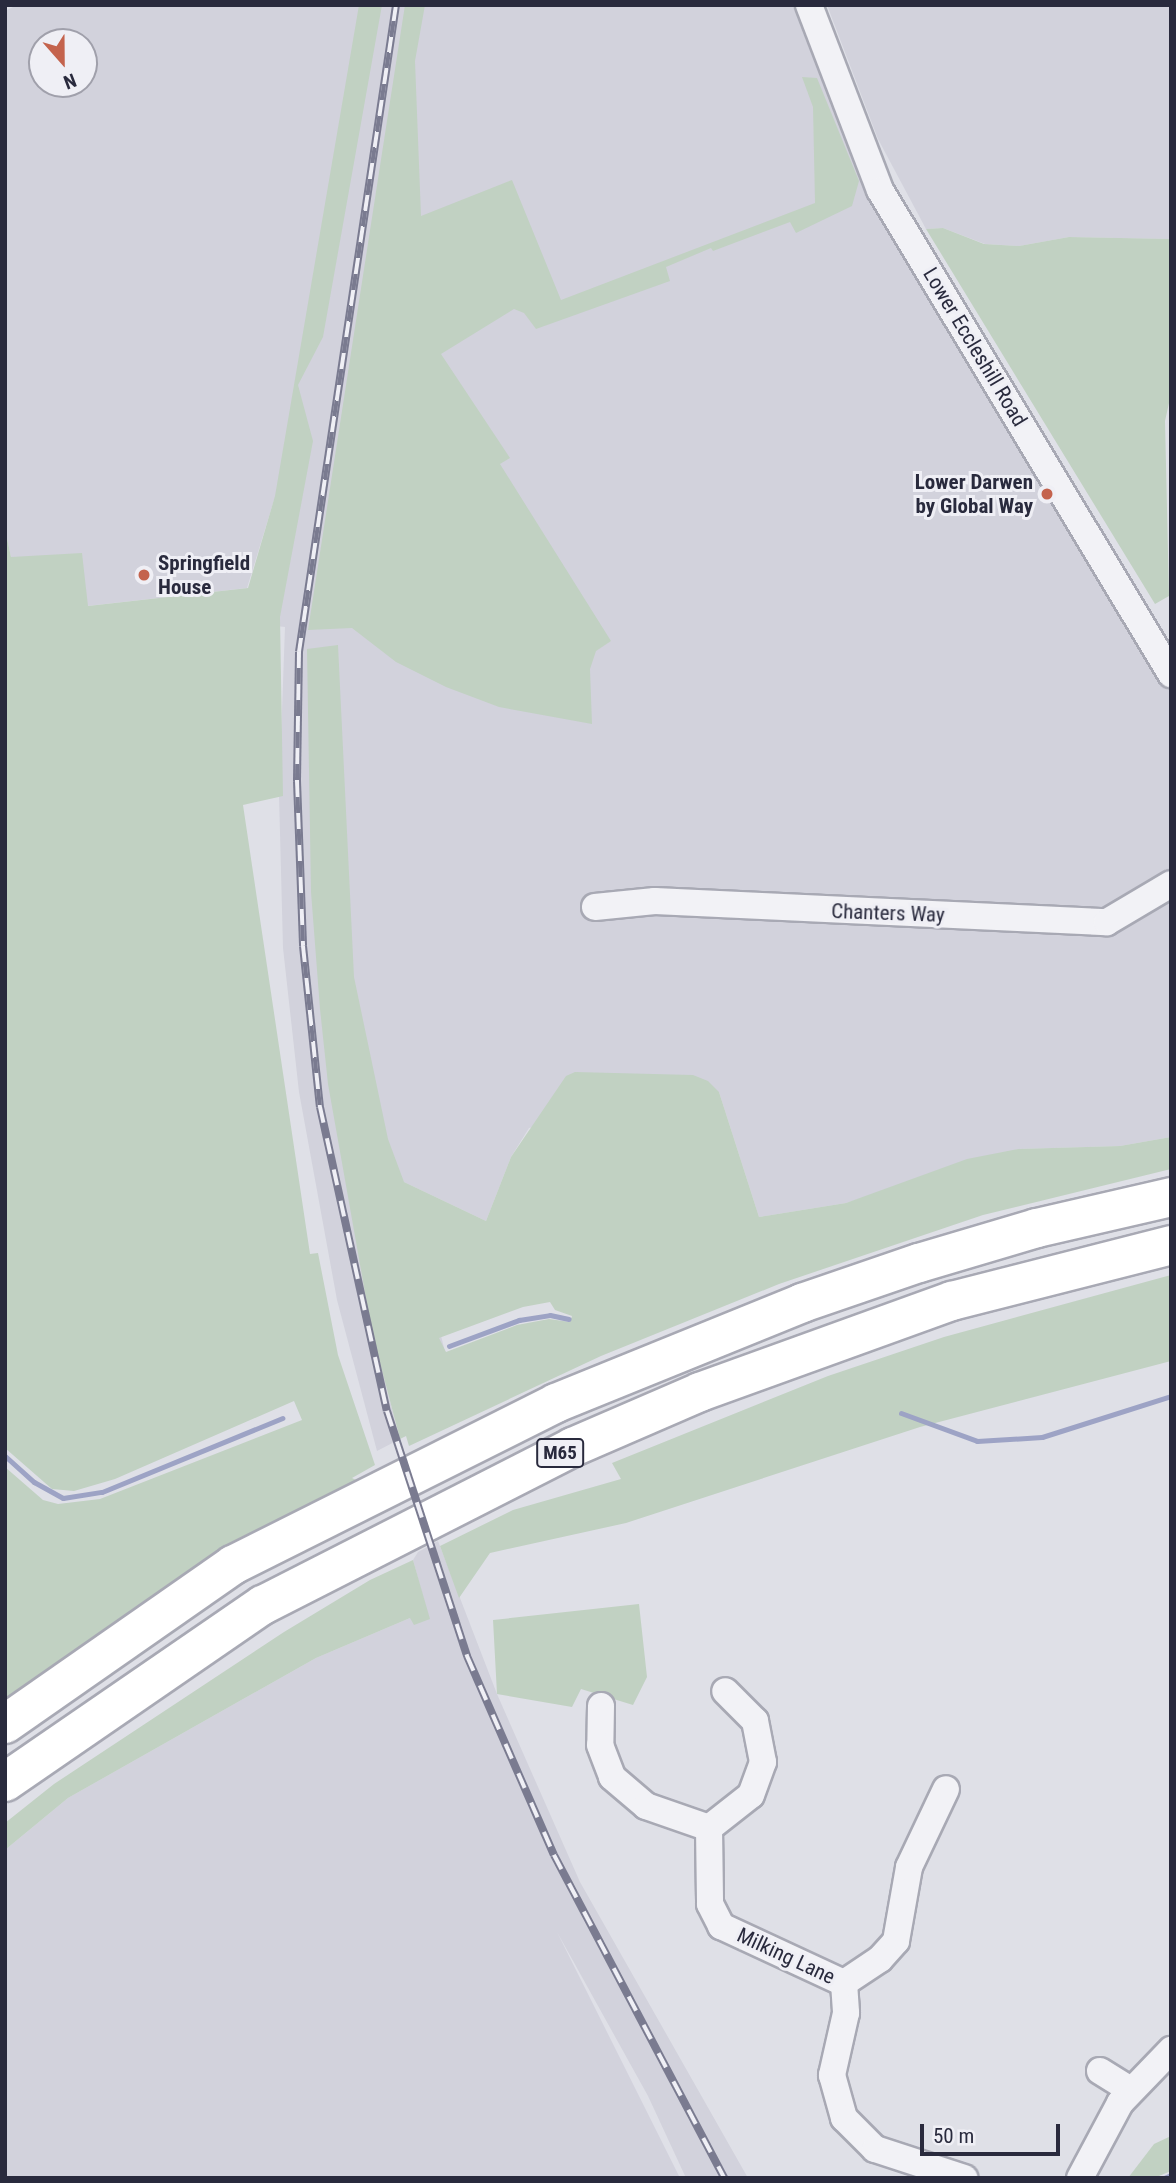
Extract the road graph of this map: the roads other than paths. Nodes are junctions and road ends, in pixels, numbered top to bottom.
1 (810, 5) edge
2 (1171, 674) edge
3 (1171, 884) edge
4 (595, 907) dead end
5 (1171, 1197) edge
6 (1171, 1245) edge
7 (725, 1691) dead end
8 (601, 1706) dead end
9 (5, 1724) edge
10 (5, 1782) edge
11 (946, 1789) dead end
12 (709, 1828) junction
13 (844, 1983) junction
14 (1171, 2050) edge
15 (1100, 2071) dead end
16 (1130, 2090) junction
17 (960, 2177) edge
18 (1080, 2178) edge

1 - 2 street, Lower Eccleshill Road
3 - 4 street, Chanters Way
5 - 9 highway, M65
6 - 10 highway, M65
7 - 12 street
8 - 12 street
11 - 13 street
12 - 13 street, Milking Lane
13 - 17 street, Milking Lane
14 - 16 street
15 - 16 street
16 - 18 street

